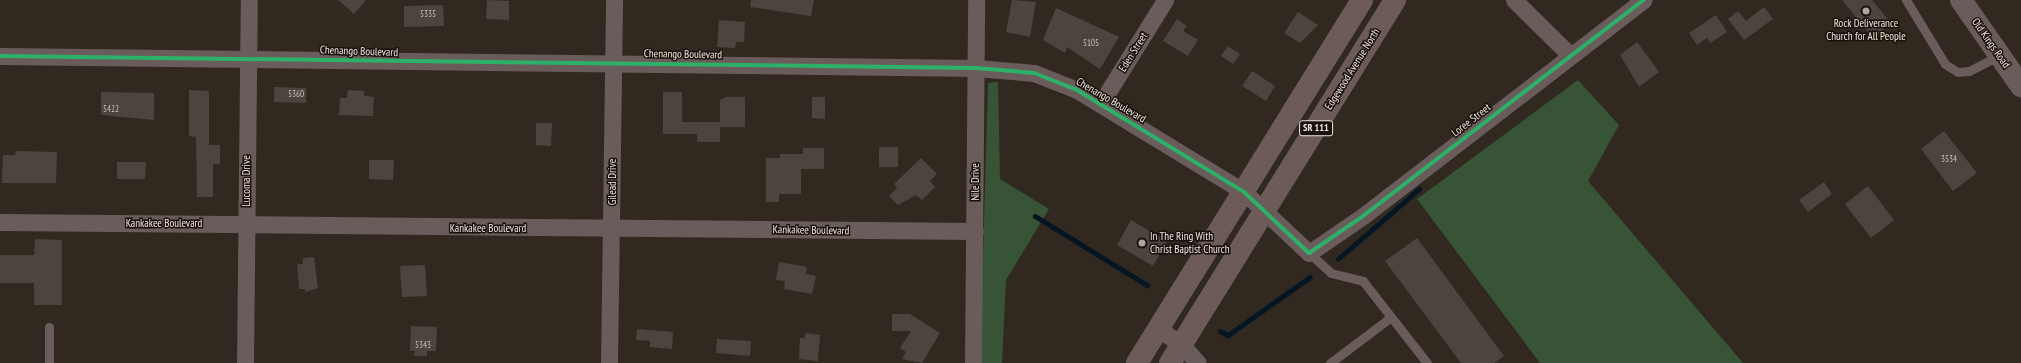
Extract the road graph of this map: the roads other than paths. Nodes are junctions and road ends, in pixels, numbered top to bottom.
1 (249, 0) edge
2 (614, 0) edge
3 (976, 0) edge
4 (1165, 0) edge
5 (1362, 0) edge
6 (1395, 0) edge
7 (1514, 0) edge
8 (1643, 0) edge
9 (1906, 0) edge
10 (1961, 0) edge
11 (1569, 54) junction
12 (2000, 55) junction
13 (0, 56) edge
14 (248, 56) junction
15 (613, 62) junction
16 (976, 68) junction
17 (2021, 86) edge
18 (1101, 103) junction
19 (1244, 192) junction
20 (1266, 209) junction
21 (0, 222) edge
22 (246, 224) junction
23 (612, 228) junction
24 (975, 231) junction
25 (1309, 253) junction
26 (1391, 317) junction
27 (48, 327) dead end
28 (1158, 329) junction
29 (1182, 344) junction
30 (49, 363) edge
31 (245, 363) edge
32 (609, 363) edge
33 (973, 363) edge
34 (1137, 363) edge
35 (1170, 363) edge
36 (1198, 363) edge
37 (1330, 363) edge
38 (1427, 363) edge

1 - 14 street, Lucoma Drive
2 - 15 street, Gilead Drive
3 - 16 street, Nile Drive
4 - 18 street, Eden Street
5 - 19 main road, SR 111
6 - 20 main road, Edgewood Avenue North / SR 111
7 - 11 street
8 - 11 street, Loree Street
9 - 12 lane
10 - 12 street, Old Kings Road
11 - 25 street, Loree Street
12 - 17 street, Old Kings Road
13 - 14 street, Chenango Boulevard
14 - 15 street, Chenango Boulevard
14 - 22 street, Lucoma Drive
15 - 16 street, Chenango Boulevard
15 - 23 street, Gilead Drive
16 - 18 street, Chenango Boulevard
16 - 24 street, Nile Drive
18 - 19 street, Chenango Boulevard
19 - 20 street, Chenango Boulevard
19 - 28 main road, SR 111
20 - 25 street, Chenango Boulevard
20 - 29 main road, Edgewood Avenue North / SR 111
21 - 22 street, Kankakee Boulevard
22 - 23 street, Kankakee Boulevard
22 - 31 street, Lucoma Drive
23 - 24 street, Kankakee Boulevard
23 - 32 street, Gilead Drive
24 - 33 street, Nile Drive
25 - 26 lane
26 - 37 lane
26 - 38 lane
27 - 30 lane
28 - 29 street
28 - 34 main road, SR 111
29 - 35 main road, Edgewood Avenue North / SR 111
29 - 36 street

